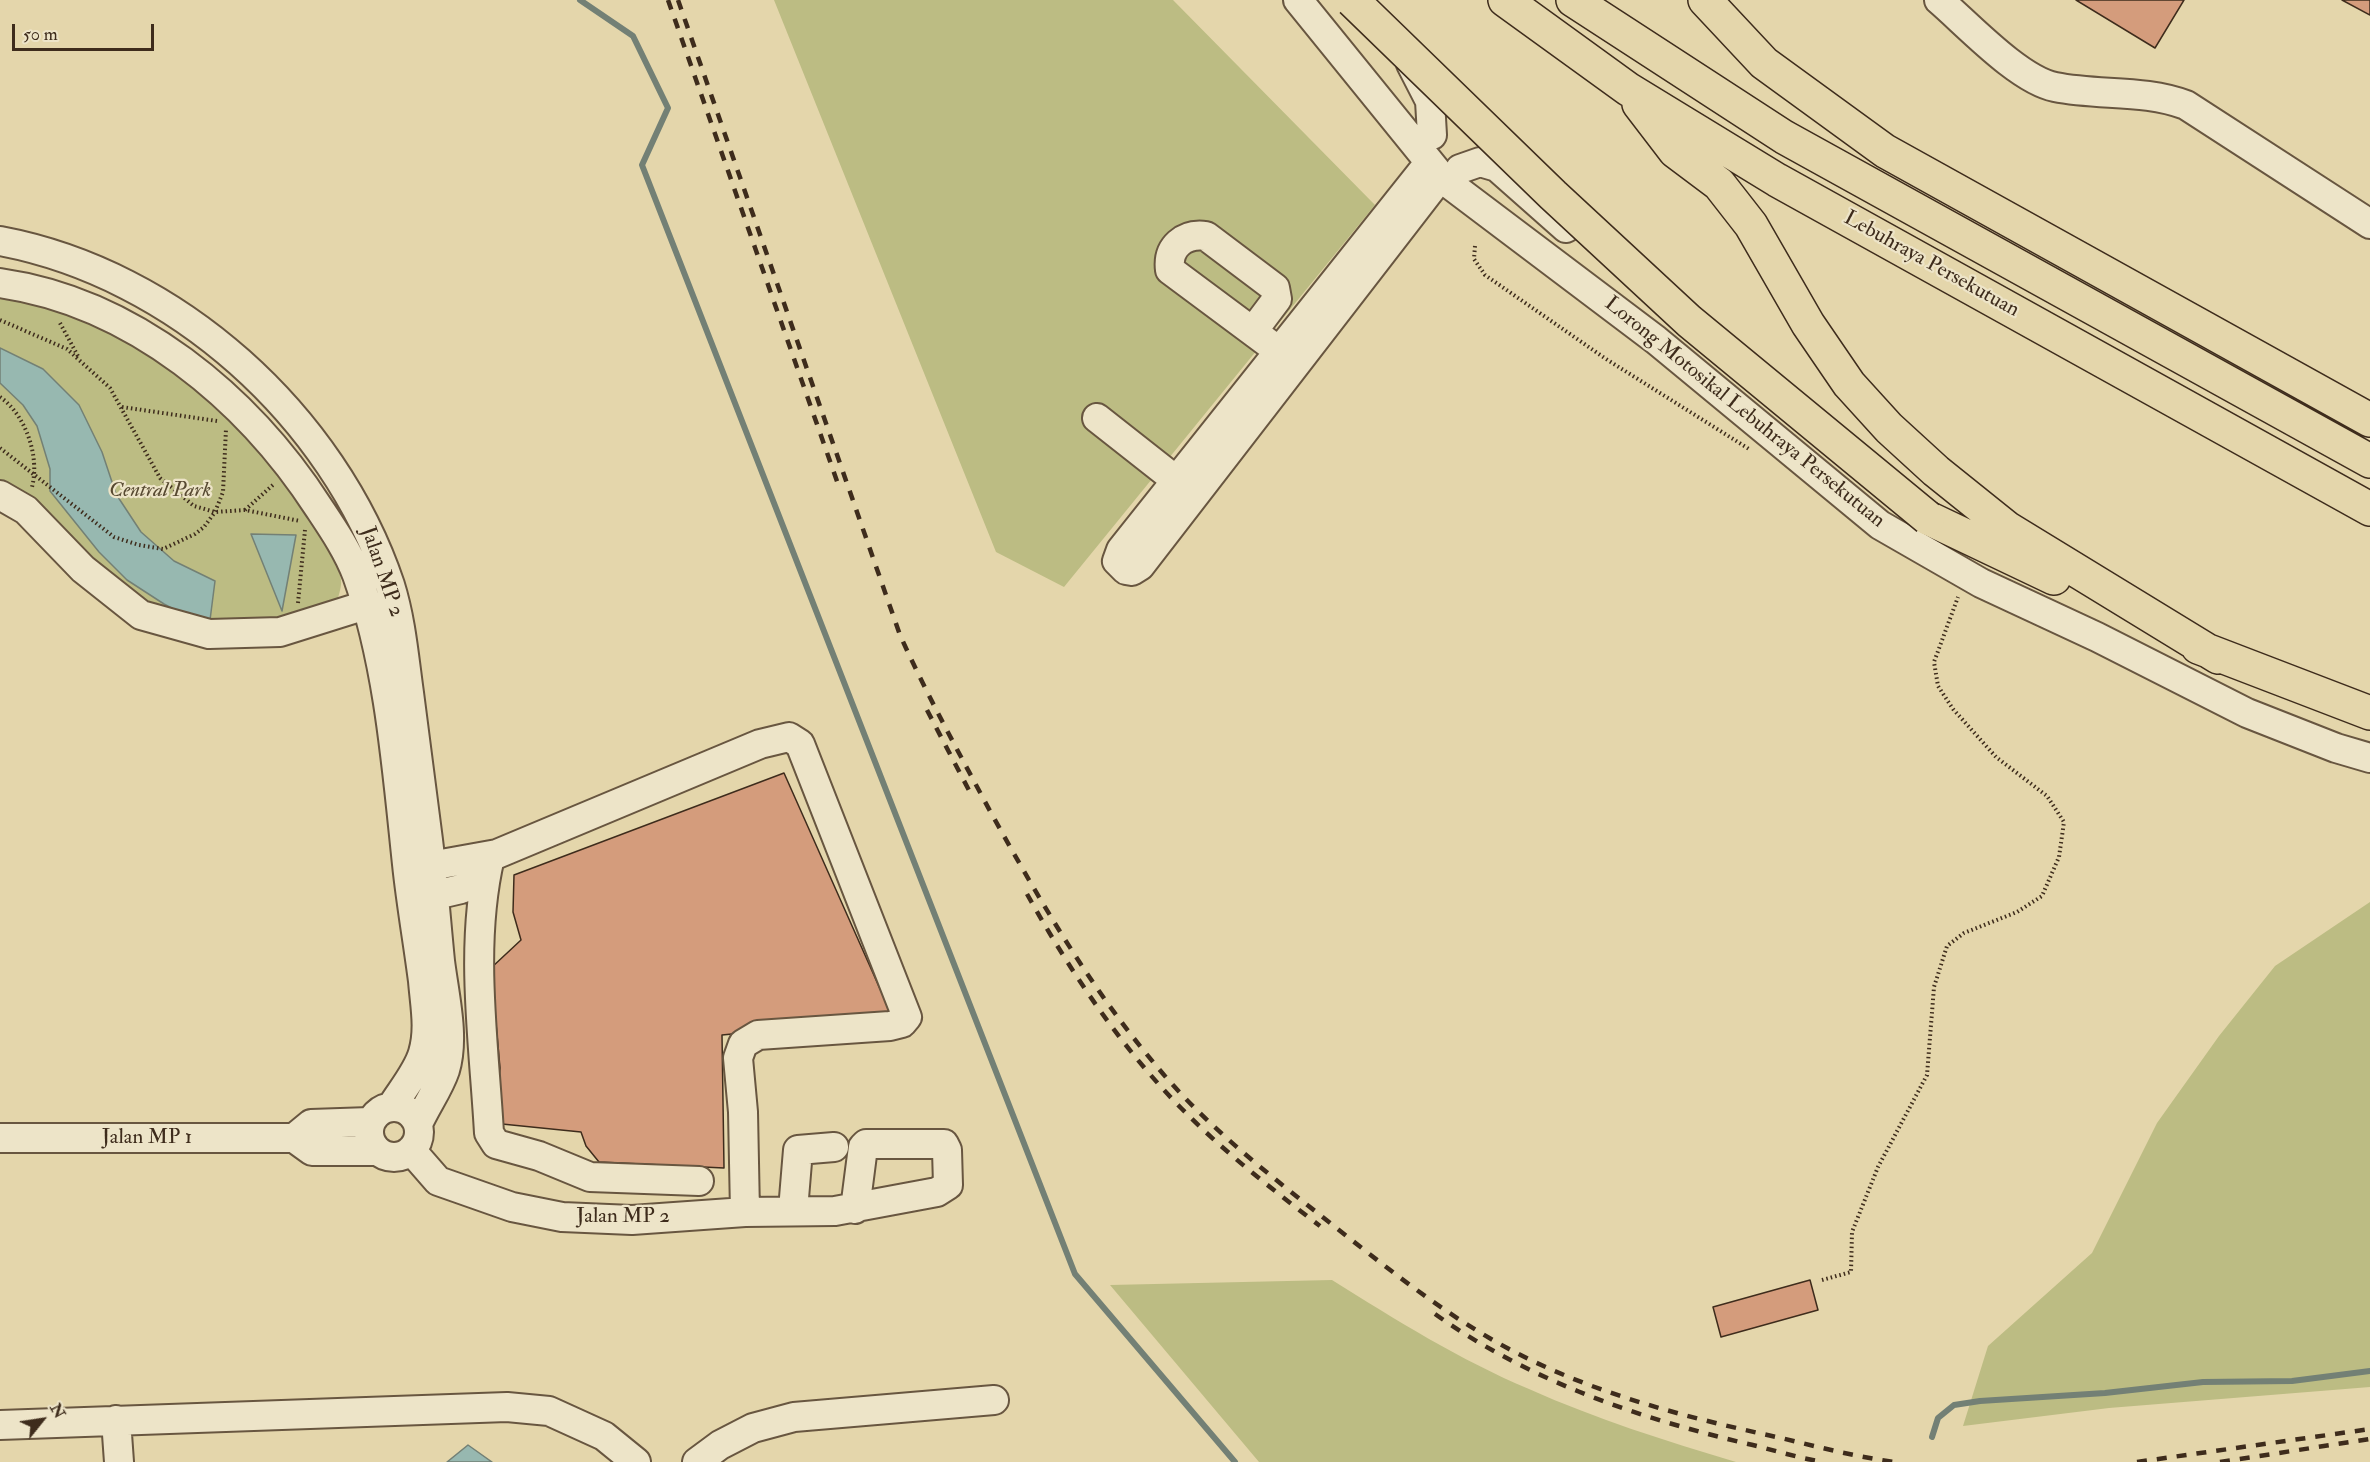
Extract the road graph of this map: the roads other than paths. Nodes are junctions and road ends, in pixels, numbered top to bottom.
1 (1298, 0) edge
2 (1352, 0) edge
3 (1365, 0) edge
4 (1505, 0) edge
5 (1573, 0) edge
6 (1705, 0) edge
7 (1939, 0) edge
8 (1628, 89) junction
9 (1432, 135) dead end
10 (2370, 224) edge
11 (0, 241) edge
12 (0, 283) edge
13 (1253, 331) dead end
14 (1288, 357) junction
15 (1097, 418) dead end
16 (2370, 420) edge
17 (2370, 461) edge
18 (0, 495) edge
19 (2370, 509) edge
20 (1990, 548) junction
21 (369, 614) junction
22 (2218, 657) junction
23 (2370, 713) edge
24 (2370, 758) edge
25 (419, 867) junction
26 (487, 869) junction
27 (423, 897) junction
28 (381, 1114) junction
29 (414, 1137) junction
30 (0, 1138) edge
31 (294, 1138) junction
32 (834, 1147) dead end
33 (377, 1151) junction
34 (699, 1181) dead end
35 (855, 1209) dead end
36 (793, 1210) junction
37 (745, 1212) junction
38 (994, 1400) dead end
39 (116, 1420) junction
40 (0, 1425) edge
41 (119, 1462) edge
42 (636, 1462) edge
43 (697, 1462) edge

1 - 24 street, Lorong Motosikal Lebuhraya Persekutuan
2 - 20 highway, bridge
3 - 9 street
4 - 8 highway, Lebuhraya Persekutuan
5 - 17 highway, Lebuhraya Persekutuan
6 - 16 highway
7 - 10 street
8 - 19 highway, Lebuhraya Persekutuan
8 - 22 highway
11 - 25 street, Jalan MP 2
12 - 21 street, Jalan MP 2
13 - 14 street
14 - 15 street
14 - 20 street
18 - 21 street
20 - 22 highway
21 - 25 street, Jalan MP 2
22 - 23 highway
25 - 26 street
25 - 27 street, Jalan MP 2
26 - 27 street
26 - 34 street
26 - 37 street
27 - 28 street, Jalan MP 2
27 - 29 street, Jalan MP 2
28 - 29 street
28 - 31 street, Jalan MP 1
28 - 33 street
29 - 33 street
29 - 37 street, Jalan MP 2
30 - 31 street, Jalan MP 1
31 - 33 street, Jalan MP 1
32 - 36 street
35 - 36 street, Jalan MP 2
36 - 37 street, Jalan MP 2
38 - 43 street
39 - 40 street
39 - 41 street
39 - 42 street

